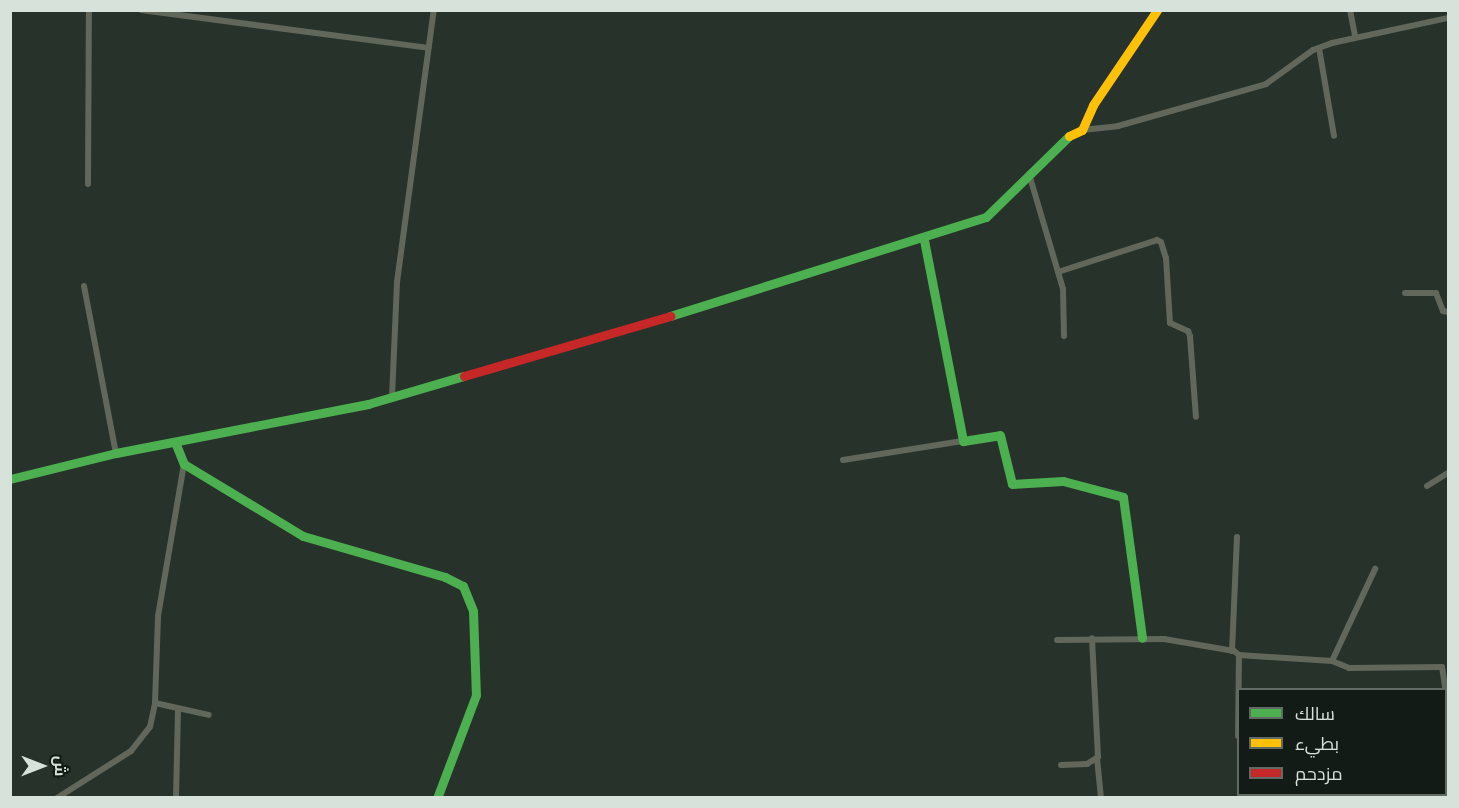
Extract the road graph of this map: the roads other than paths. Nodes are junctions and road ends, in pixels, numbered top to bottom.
1 (89, 10) edge
2 (141, 10) edge
3 (434, 10) edge
4 (1157, 10) edge
5 (1350, 10) edge
6 (1449, 18) edge
7 (1355, 36) junction
8 (429, 48) junction
9 (1319, 48) junction
10 (1082, 130) junction
11 (1334, 136) dead end
12 (1029, 174) junction
13 (88, 184) dead end
14 (924, 240) junction
15 (1058, 272) junction
16 (84, 286) dead end
17 (1405, 293) dead end
18 (1449, 312) edge
19 (1064, 336) dead end
20 (392, 397) junction
21 (1196, 417) dead end
22 (963, 441) junction
23 (175, 442) junction
24 (116, 453) junction
25 (843, 460) dead end
26 (184, 464) junction
27 (1449, 473) edge
28 (10, 479) edge
29 (1426, 486) dead end
30 (1237, 537) dead end
31 (1375, 569) dead end
32 (1092, 638) junction
33 (1142, 638) junction
34 (1057, 640) dead end
35 (1232, 651) junction
36 (1239, 655) junction
37 (1332, 661) junction
38 (1239, 688) edge
39 (1445, 688) edge
40 (155, 704) junction
41 (178, 711) junction
42 (209, 715) dead end
43 (1096, 758) junction
44 (1061, 765) dead end
45 (57, 798) edge
46 (176, 798) edge
47 (437, 798) edge
48 (1101, 798) edge

1 - 13 street
2 - 8 street
3 - 8 street
4 - 10 street
5 - 7 street
6 - 7 street
7 - 9 street
8 - 20 street
9 - 10 street
9 - 11 street
10 - 12 street
12 - 14 street
12 - 15 street
14 - 20 street
14 - 22 street
15 - 19 street
15 - 21 street
16 - 24 street
17 - 18 street
20 - 23 street
22 - 25 street
22 - 33 street
23 - 24 street
23 - 26 street
24 - 28 street
26 - 40 street
26 - 47 street
27 - 29 street
30 - 35 street
31 - 37 street
32 - 33 street
32 - 34 street
32 - 43 street
33 - 35 street
35 - 36 street
36 - 37 street
36 - 38 street
37 - 39 street
40 - 41 street
40 - 45 street
41 - 42 street
41 - 46 street
43 - 44 street
43 - 48 street

